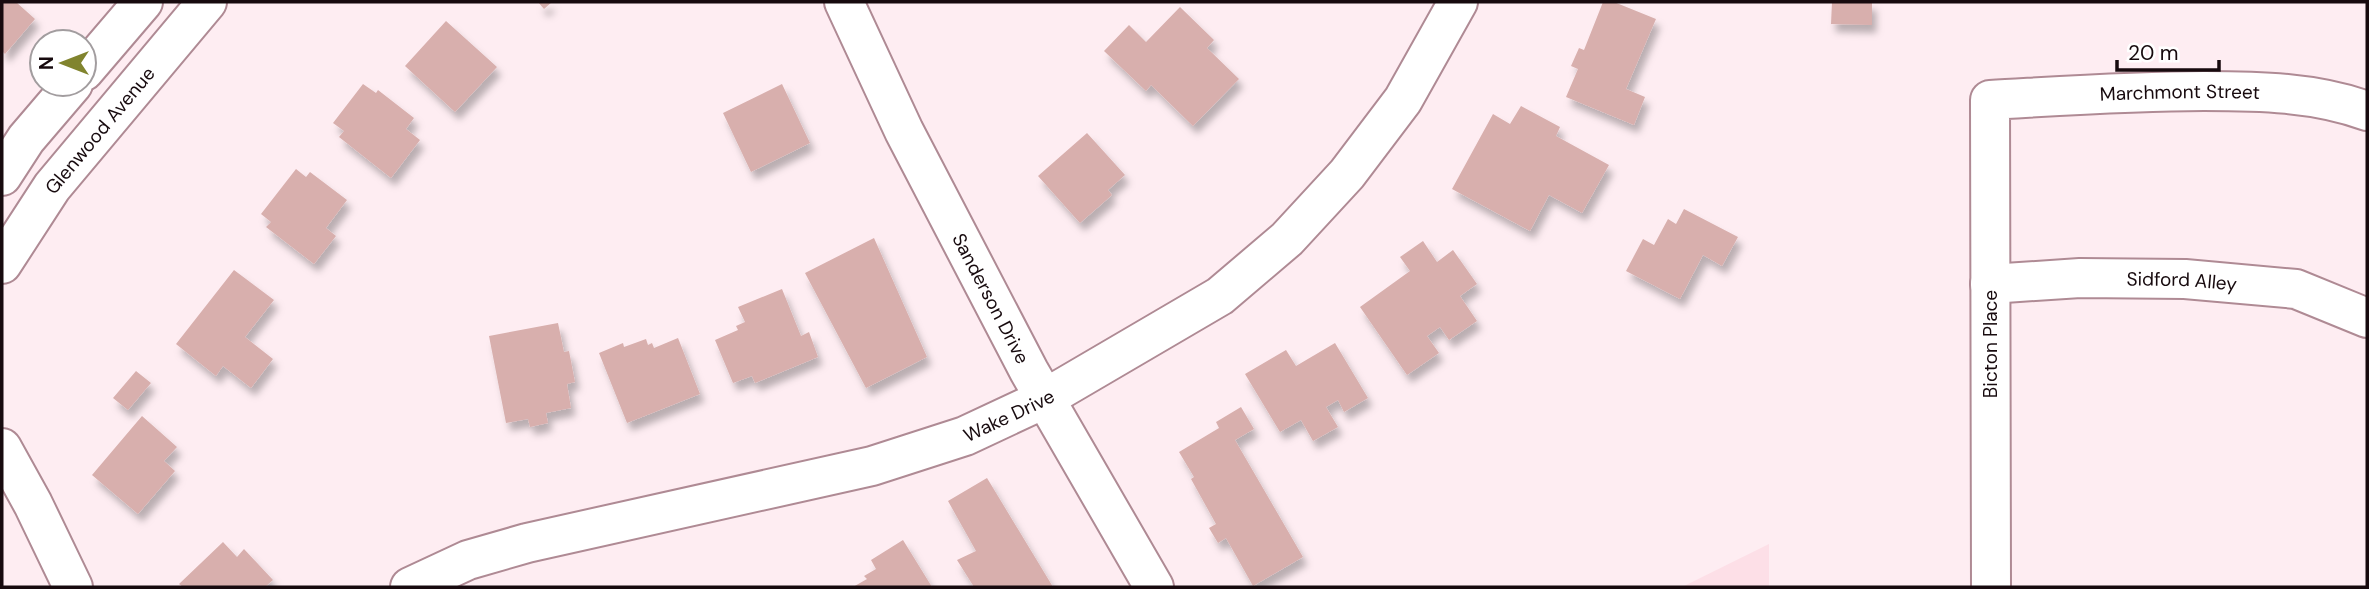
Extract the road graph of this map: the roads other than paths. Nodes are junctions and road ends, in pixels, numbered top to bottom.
1 (143, 2) edge
2 (207, 2) edge
3 (844, 2) edge
4 (1458, 2) edge
5 (98, 55) edge
6 (61, 98) edge
7 (1990, 100) joint
8 (2367, 110) edge
9 (2, 176) edge
10 (2, 264) edge
11 (1990, 284) junction
12 (2367, 318) edge
13 (1044, 399) junction
14 (2, 448) edge
15 (73, 587) edge
16 (410, 587) edge
17 (1154, 587) edge
18 (1991, 587) edge

1 - 5 street
2 - 10 street, Glenwood Avenue
3 - 13 street, Sanderson Drive
4 - 13 street, Wake Drive
6 - 9 street
7 - 8 street, Marchmont Street
7 - 11 street, Bicton Place
11 - 12 street, Sidford Alley
11 - 18 street, Bicton Place
13 - 16 street, Wake Drive
13 - 17 street, Sanderson Drive
14 - 15 street

